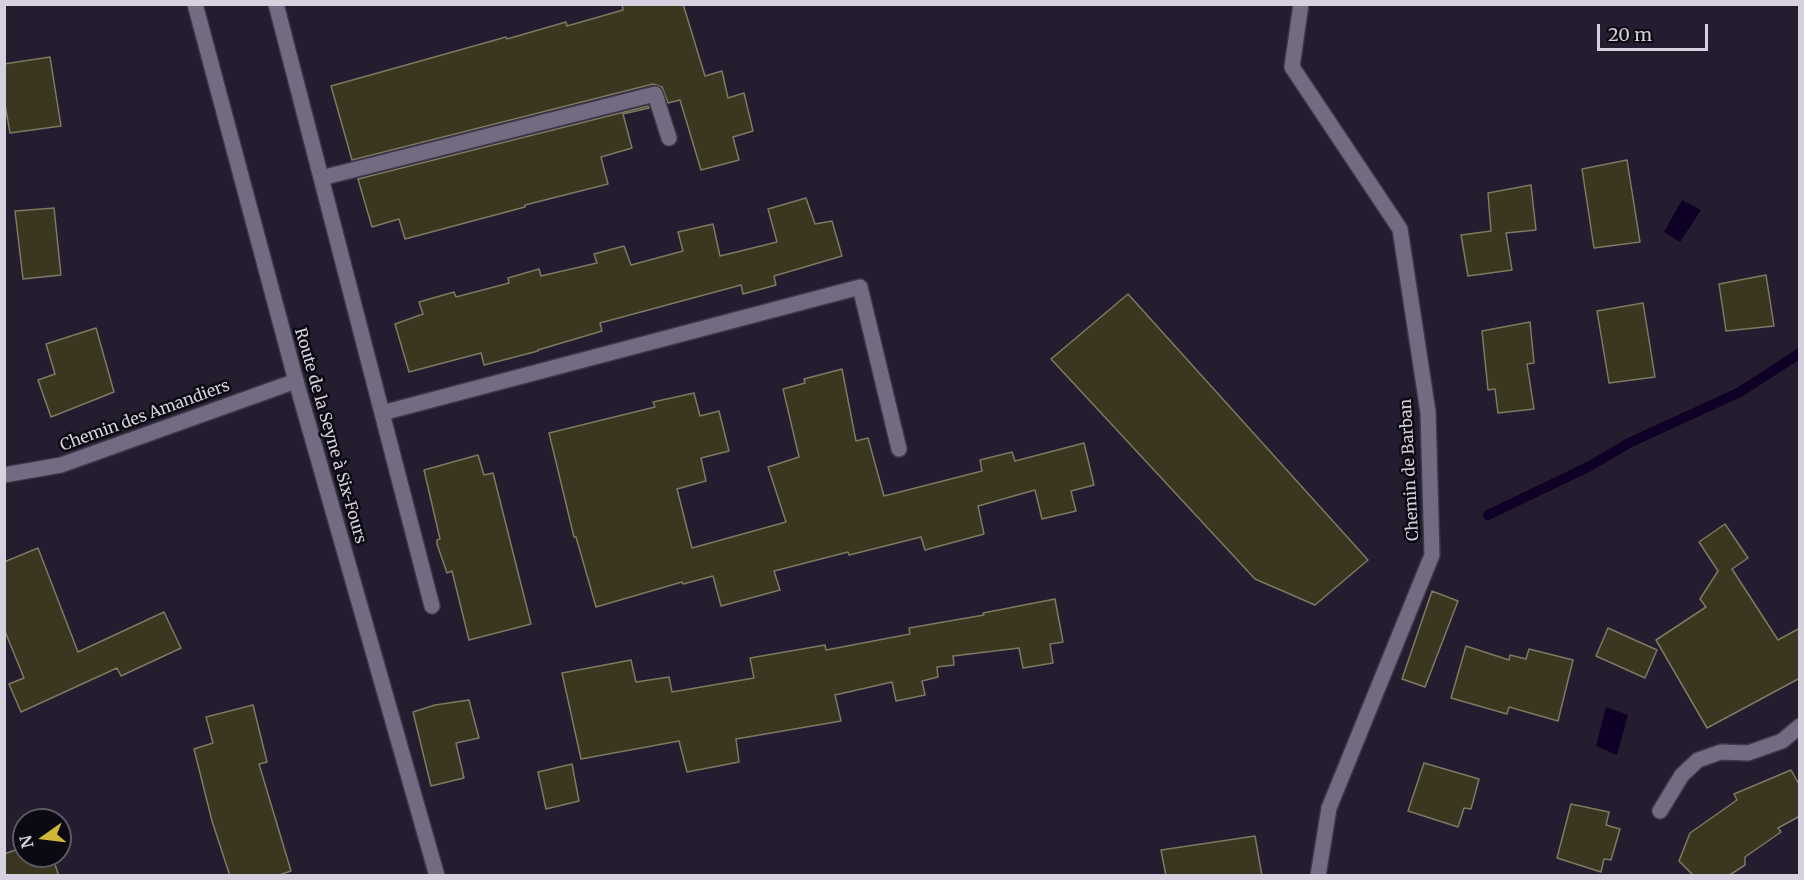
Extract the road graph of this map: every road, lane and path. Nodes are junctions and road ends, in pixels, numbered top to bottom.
1 (195, 4) edge
2 (276, 4) edge
3 (1301, 4) edge
4 (669, 138) dead end
5 (321, 178) junction
6 (296, 381) junction
7 (382, 413) junction
8 (899, 449) dead end
9 (4, 475) edge
10 (432, 606) dead end
11 (1800, 726) edge
12 (1660, 811) dead end
13 (437, 876) edge
14 (1318, 876) edge

1 - 6 street, Route de la Seyne à Six-Fours
2 - 5 street
3 - 14 street, Chemin de Barban
4 - 5 street
5 - 7 street
6 - 9 street, Chemin des Amandiers
6 - 13 street, Route de la Seyne à Six-Fours
7 - 8 street
7 - 10 street
11 - 12 street

